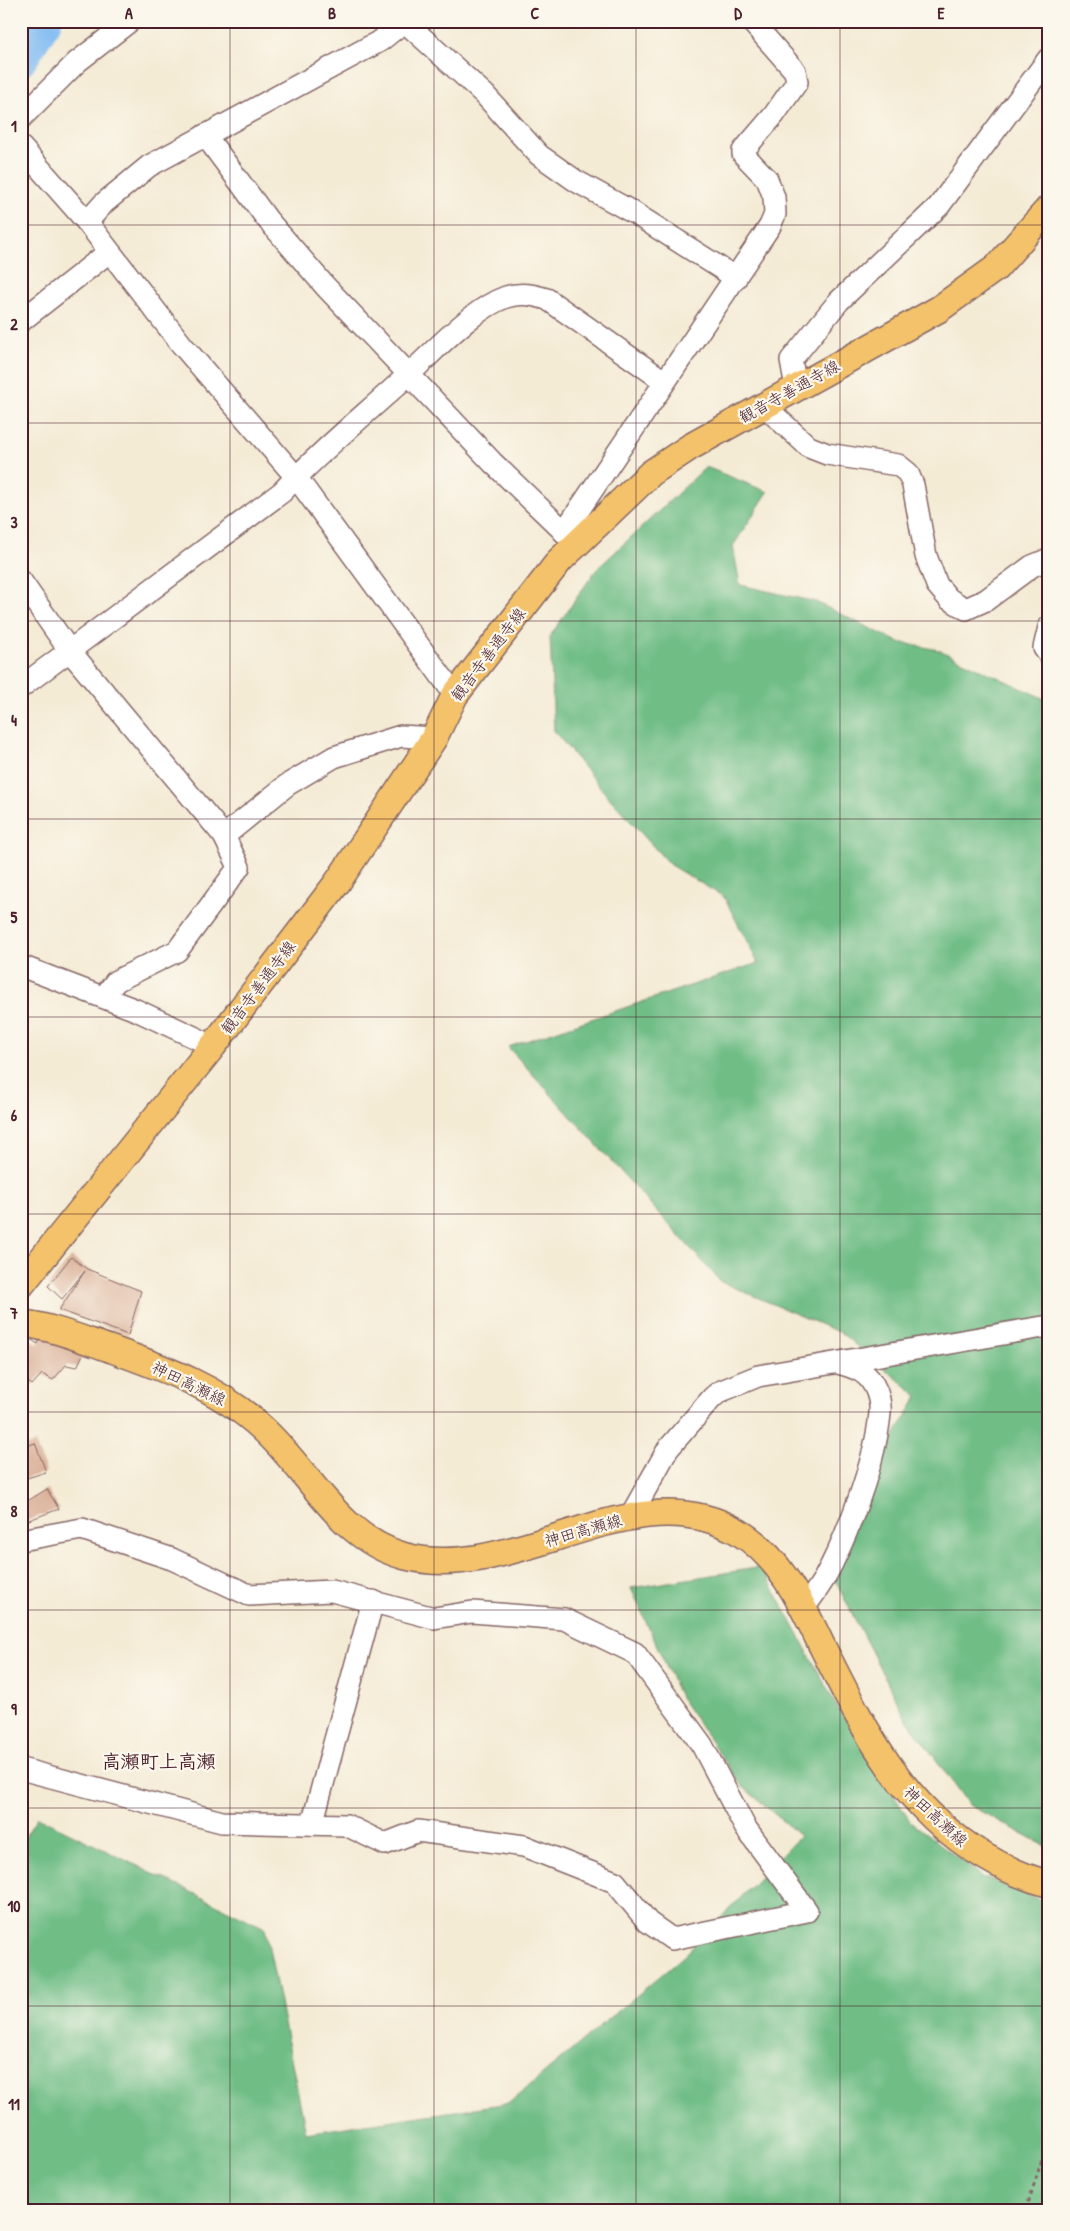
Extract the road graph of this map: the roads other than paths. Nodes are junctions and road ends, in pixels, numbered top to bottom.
1 (130, 21) edge
2 (405, 21) edge
3 (751, 21) edge
4 (1049, 58) edge
5 (21, 118) edge
6 (206, 135) junction
7 (21, 147) edge
8 (1049, 208) edge
9 (87, 222) junction
10 (109, 252) junction
11 (736, 278) junction
12 (21, 320) edge
13 (408, 375) junction
14 (664, 381) junction
15 (796, 387) junction
16 (763, 405) junction
17 (296, 476) junction
18 (570, 538) junction
19 (1049, 559) edge
20 (21, 581) edge
21 (1049, 627) edge
22 (69, 650) junction
23 (1049, 655) edge
24 (21, 687) edge
25 (455, 695) junction
26 (434, 738) junction
27 (224, 836) junction
28 (21, 966) edge
29 (104, 998) junction
30 (213, 1046) junction
31 (21, 1285) edge
32 (21, 1323) edge
33 (1049, 1326) edge
34 (838, 1363) junction
35 (630, 1517) junction
36 (21, 1540) edge
37 (373, 1601) junction
38 (804, 1608) junction
39 (21, 1769) edge
40 (312, 1824) junction
41 (1049, 1884) edge

1 - 5 street
2 - 6 street
2 - 11 street
3 - 11 street
4 - 15 street
6 - 9 street
6 - 13 street
7 - 9 street
8 - 15 main road, 観音寺善通寺線
9 - 10 street
10 - 12 street
10 - 17 street
11 - 14 street
13 - 14 street
13 - 17 street
13 - 18 street
14 - 18 street
15 - 16 main road, 観音寺善通寺線
16 - 18 main road, 観音寺善通寺線
16 - 19 street
17 - 22 street
17 - 25 street
18 - 25 main road, 観音寺善通寺線
20 - 22 street
21 - 23 street
22 - 24 street
22 - 27 street
25 - 26 main road, 観音寺善通寺線
26 - 27 street
26 - 30 main road, 観音寺善通寺線
27 - 29 street
28 - 29 street
29 - 30 street
30 - 31 main road, 観音寺善通寺線
32 - 35 main road, 神田高瀬線
33 - 34 street
34 - 35 street
34 - 38 street
35 - 38 main road, 神田高瀬線
36 - 37 street
37 - 40 street
37 - 40 street
38 - 41 main road, 神田高瀬線
39 - 40 street

